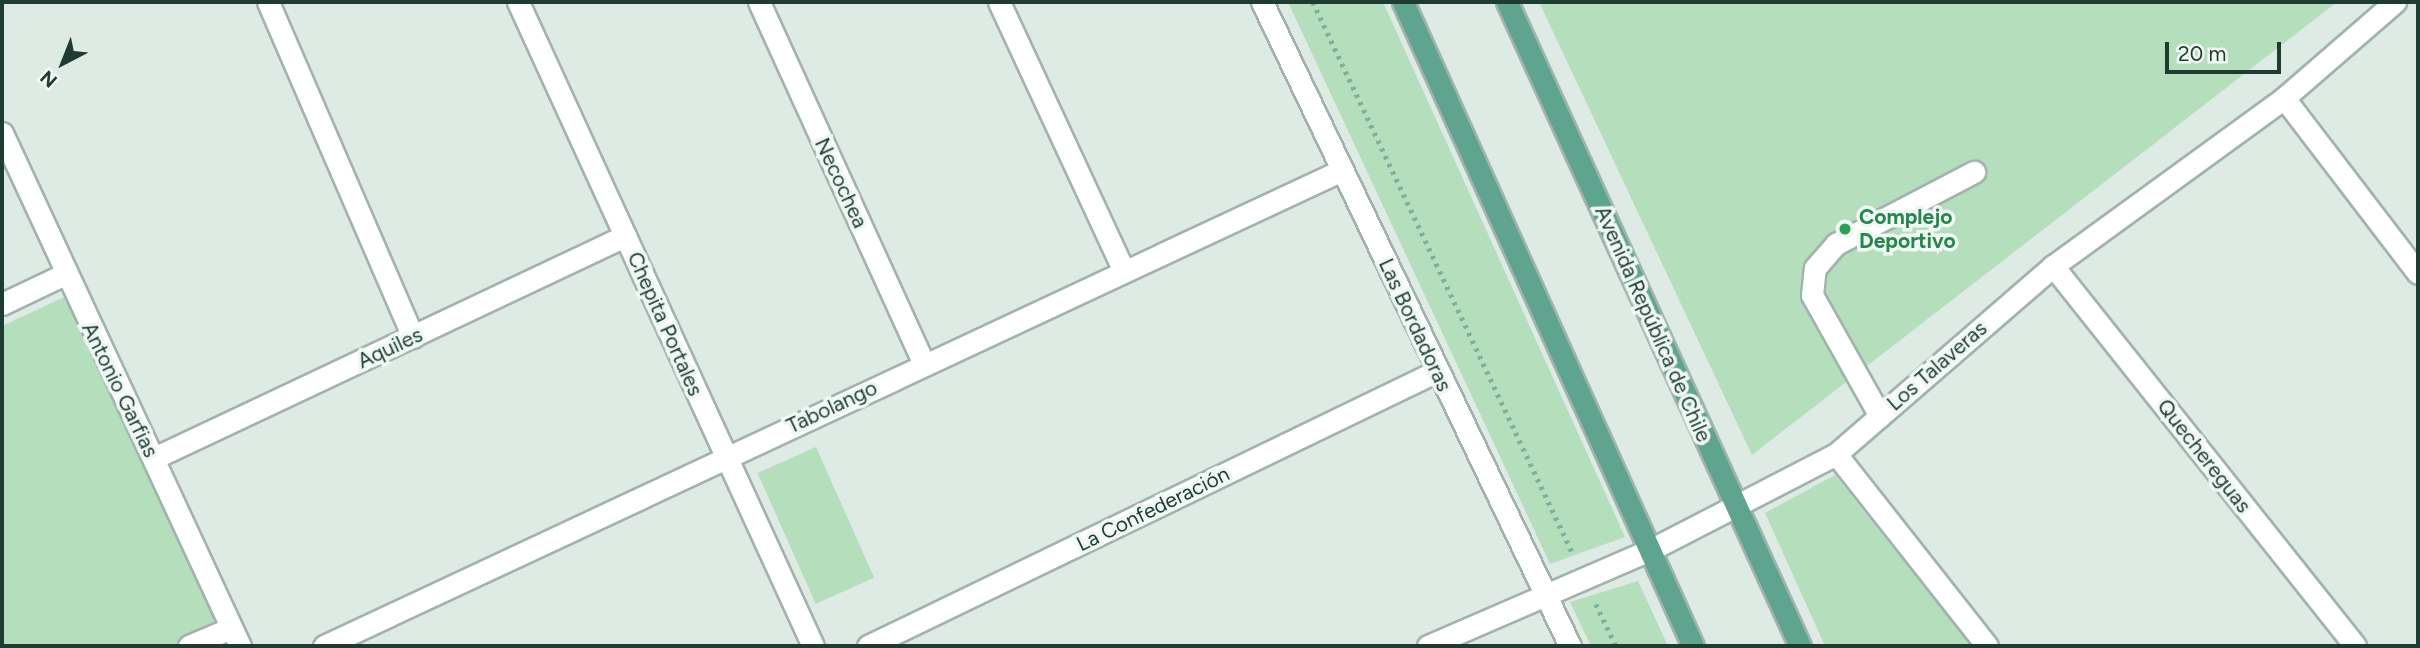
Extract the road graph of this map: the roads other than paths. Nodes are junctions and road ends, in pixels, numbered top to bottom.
1 (268, 2) edge
2 (518, 2) edge
3 (759, 2) edge
4 (999, 2) edge
5 (1262, 2) edge
6 (1403, 2) edge
7 (1507, 2) edge
8 (2395, 2) edge
9 (2284, 98) junction
10 (2, 133) edge
11 (1342, 170) junction
12 (1974, 172) dead end
13 (625, 236) junction
14 (2053, 266) junction
15 (1124, 271) junction
16 (2418, 273) edge
17 (65, 274) junction
18 (2, 304) edge
19 (413, 337) junction
20 (924, 364) junction
21 (1437, 371) junction
22 (1880, 416) junction
23 (1836, 454) junction
24 (726, 457) junction
25 (153, 458) junction
26 (1736, 506) junction
27 (1650, 550) junction
28 (1545, 594) junction
29 (235, 637) edge
30 (189, 646) edge
31 (324, 646) edge
32 (813, 646) edge
33 (868, 646) edge
34 (1428, 646) edge
35 (1570, 646) edge
36 (1693, 646) edge
37 (1800, 646) edge
38 (1987, 646) edge
39 (2355, 646) edge

1 - 19 street
2 - 13 street, Chepita Portales
3 - 20 street, Necochea
4 - 15 street
5 - 11 street, Las Bordadoras
6 - 27 main road
7 - 26 main road, Avenida República de Chile
8 - 9 street, Los Talaveras
9 - 14 street, Los Talaveras
9 - 16 street
10 - 17 street, Antonio Garfias
11 - 15 street, Tabolango
11 - 21 street, Las Bordadoras
12 - 22 street
13 - 19 street, Aquiles
13 - 24 street, Chepita Portales
14 - 22 street, Los Talaveras
14 - 39 street, Quechereguas
15 - 20 street, Tabolango
17 - 18 street
17 - 25 street, Antonio Garfias
19 - 25 street, Aquiles
20 - 24 street, Tabolango
21 - 28 street, Las Bordadoras
21 - 33 street, La Confederación
22 - 23 street, Los Talaveras
23 - 26 street, Los Talaveras
23 - 38 street
24 - 31 street, Tabolango
24 - 32 street, Chepita Portales
25 - 29 street, Antonio Garfias
26 - 27 street, Los Talaveras
26 - 37 main road, Avenida República de Chile
27 - 28 street, Los Talaveras
27 - 36 main road
28 - 34 street, Los Talaveras
28 - 35 street, Las Bordadoras
29 - 30 street

